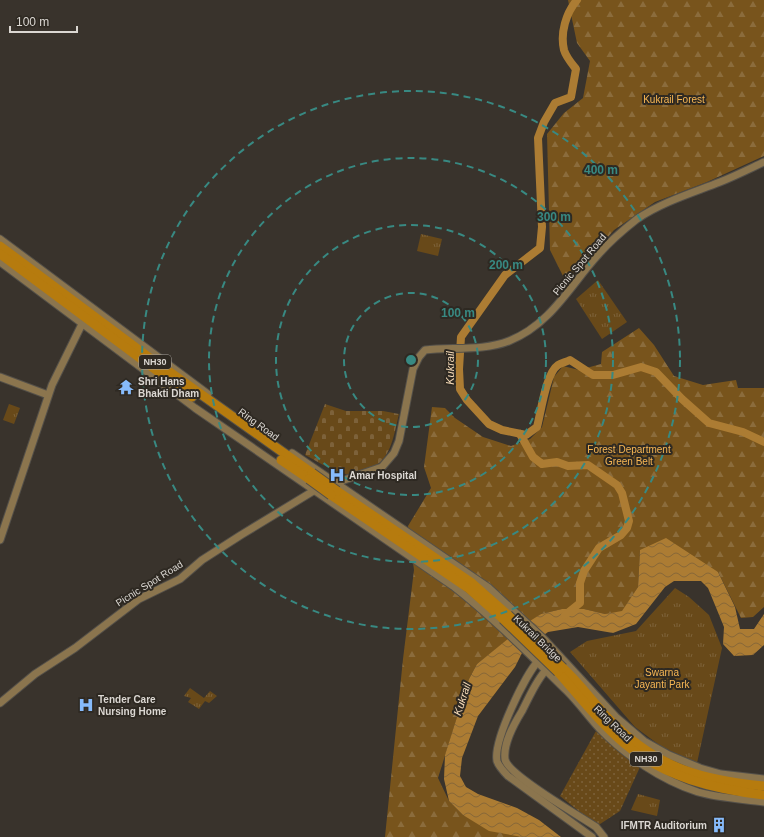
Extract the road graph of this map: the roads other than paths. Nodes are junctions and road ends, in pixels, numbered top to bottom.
1 (764, 162) edge
2 (0, 239) edge
3 (0, 246) edge
4 (0, 254) edge
5 (0, 262) edge
6 (82, 324) junction
7 (0, 377) edge
8 (48, 395) junction
9 (311, 477) junction
10 (337, 483) junction
11 (315, 490) junction
12 (0, 540) edge
13 (506, 617) junction
14 (550, 646) junction
15 (530, 655) joint
16 (559, 656) junction
17 (536, 663) junction
18 (560, 670) junction
19 (545, 671) junction
20 (0, 702) edge
21 (764, 779) edge
22 (764, 786) edge
23 (764, 795) edge
24 (764, 802) edge
25 (592, 837) edge
26 (604, 837) edge

1 - 10 street, Picnic Spot Road
2 - 9 street
3 - 9 highway, Ring Road / NH30
4 - 9 highway, Ring Road / NH30
5 - 6 street
6 - 8 street
6 - 9 street
7 - 8 street
8 - 12 street
9 - 10 street
9 - 11 street
9 - 13 highway, Ring Road / NH30, bridge
10 - 11 street, Picnic Spot Road
10 - 13 street
11 - 13 street
11 - 20 street, Picnic Spot Road
13 - 14 street, Kukrail Bridge
13 - 15 street, Kukrail Bridge
13 - 18 highway, Kukrail Bridge / NH30, bridge
14 - 16 street, Kukrail Bridge
14 - 17 street
15 - 17 street, Ring Road
16 - 19 street
16 - 21 street, Kukrail Bridge
17 - 19 street, Ring Road
17 - 25 street
18 - 22 highway, Ring Road / NH30
18 - 23 highway, Ring Road / NH30
19 - 24 street, Ring Road
19 - 26 street

